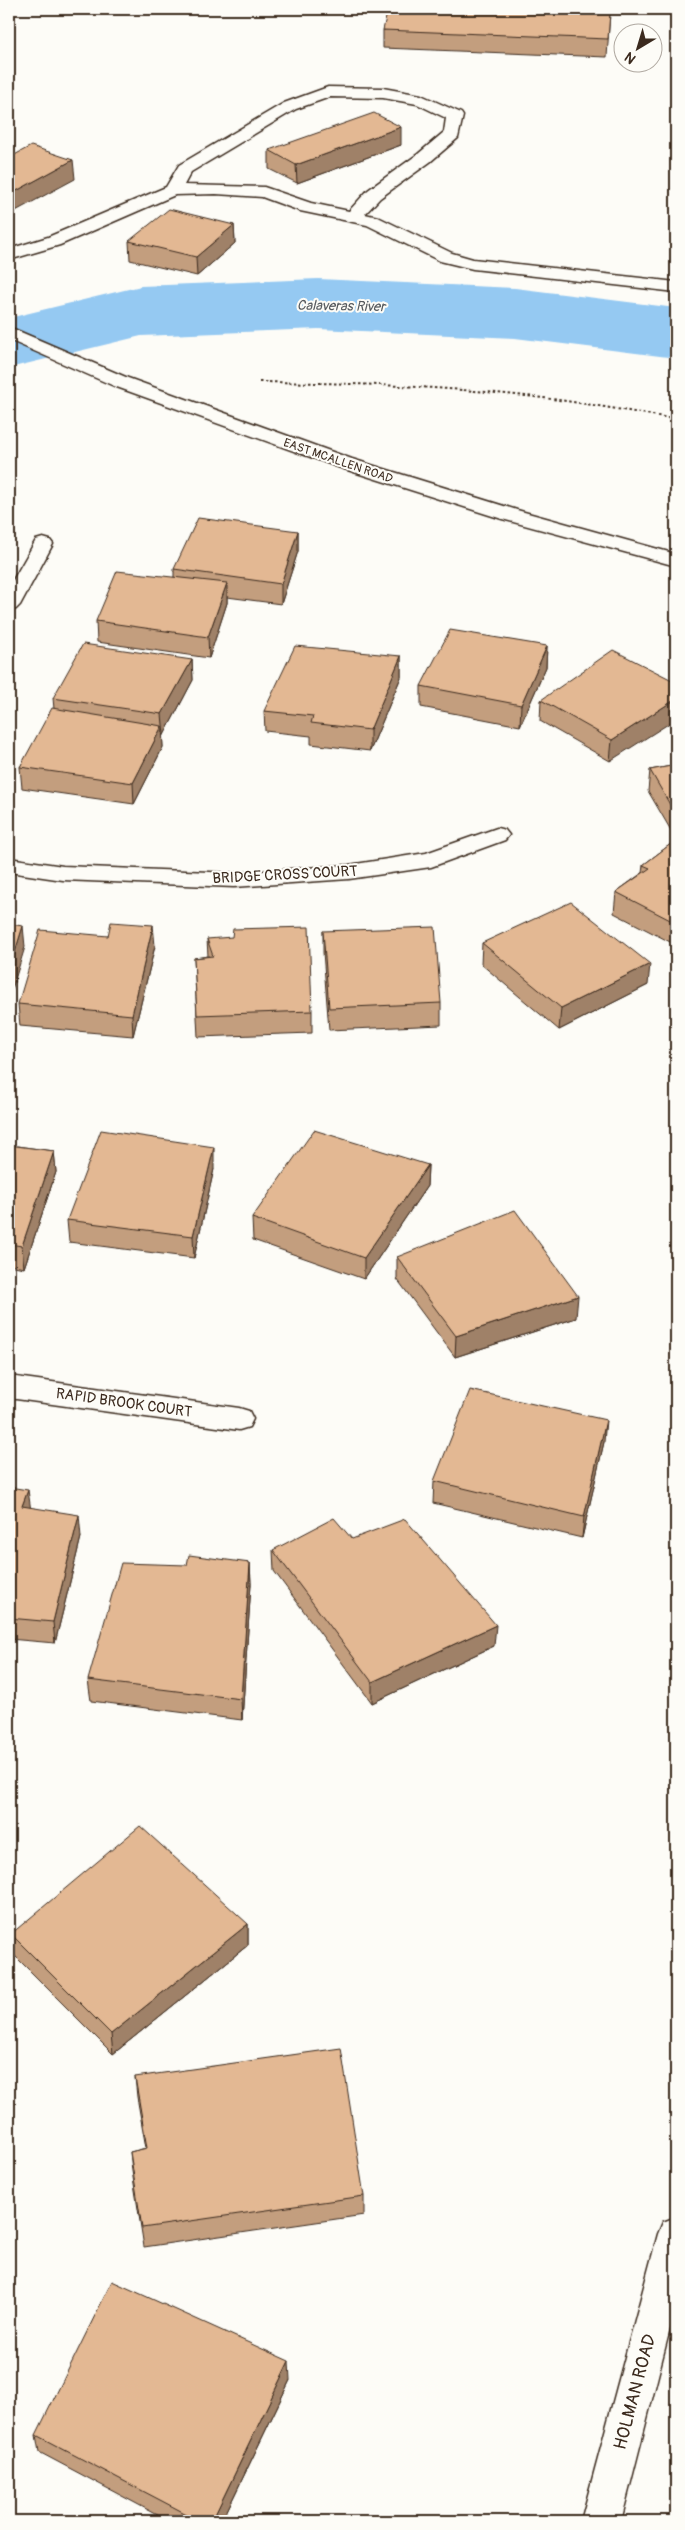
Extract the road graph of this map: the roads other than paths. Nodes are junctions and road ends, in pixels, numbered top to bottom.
1 (172, 190) junction
2 (353, 217) junction
3 (9, 255) edge
4 (676, 287) edge
5 (9, 333) edge
6 (43, 544) dead end
7 (676, 560) edge
8 (9, 604) edge
9 (498, 835) dead end
10 (9, 865) edge
11 (9, 1386) edge
12 (239, 1419) dead end
13 (676, 2234) edge
14 (601, 2521) edge

1 - 2 street
1 - 2 street
1 - 3 street
2 - 4 street
5 - 7 street, EAST MCALLEN ROAD
6 - 8 street
9 - 10 street, BRIDGE CROSS COURT
11 - 12 street, RAPID BROOK COURT
13 - 14 street, HOLMAN ROAD

